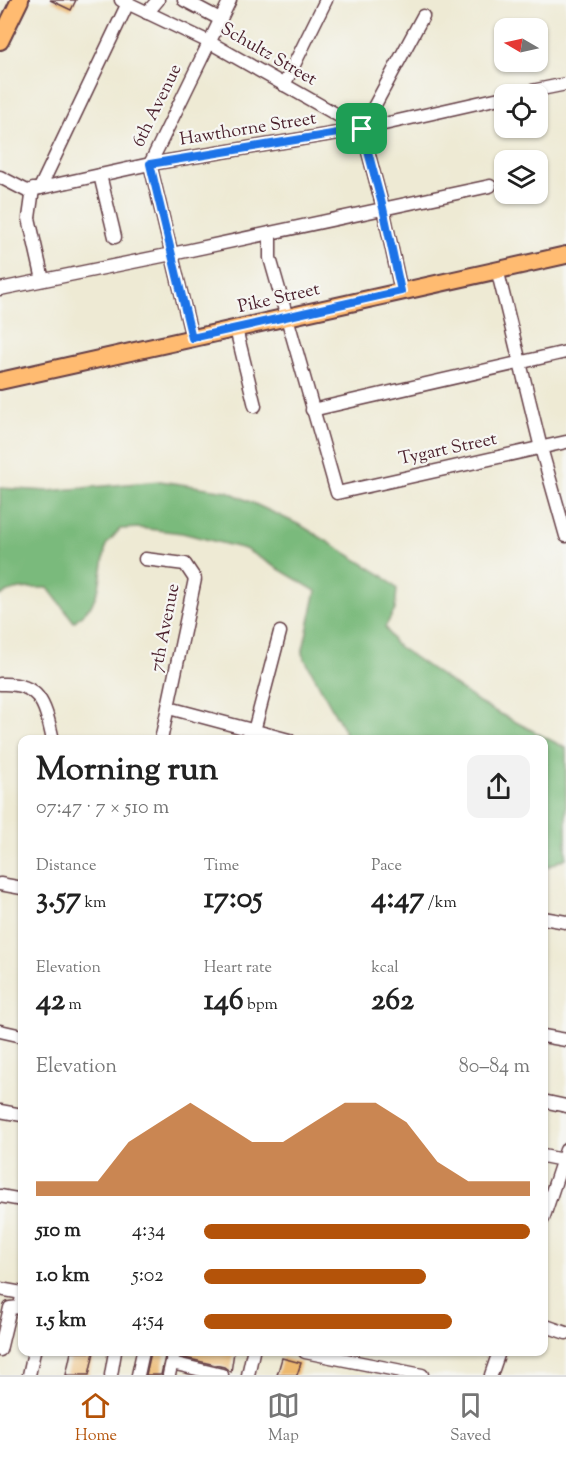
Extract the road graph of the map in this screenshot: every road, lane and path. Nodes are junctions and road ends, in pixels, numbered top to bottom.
1 (20, 0) edge
2 (158, 0) edge
3 (184, 0) edge
4 (230, 0) edge
5 (326, 0) edge
6 (124, 2) edge
7 (147, 13) junction
8 (423, 16) dead end
9 (220, 19) junction
10 (0, 41) edge
11 (209, 42) junction
12 (566, 84) edge
13 (284, 85) junction
14 (548, 88) edge
15 (494, 100) edge
16 (362, 129) junction
17 (150, 164) junction
18 (100, 175) junction
19 (0, 177) edge
20 (490, 186) dead end
21 (36, 189) junction
22 (383, 208) junction
23 (270, 233) junction
24 (115, 237) dead end
25 (172, 254) junction
26 (566, 255) edge
27 (497, 269) junction
28 (43, 280) junction
29 (0, 289) edge
30 (401, 291) junction
31 (286, 317) junction
32 (236, 329) junction
33 (192, 338) junction
34 (566, 352) edge
35 (521, 363) junction
36 (0, 381) edge
37 (255, 406) dead end
38 (312, 410) junction
39 (566, 442) edge
40 (541, 448) junction
41 (566, 535) edge
42 (145, 559) dead end
43 (280, 632) dead end
44 (0, 684) edge
45 (169, 708) junction
46 (254, 731) junction
47 (52, 735) edge
48 (162, 735) edge
49 (270, 735) edge
50 (0, 884) edge
51 (18, 887) edge
52 (548, 919) edge
53 (566, 922) edge
54 (0, 1031) edge
55 (18, 1035) edge
56 (548, 1037) edge
57 (566, 1041) edge
58 (548, 1102) edge
59 (566, 1106) edge
60 (0, 1111) edge
61 (18, 1114) edge
62 (564, 1155) edge
63 (548, 1156) edge
64 (0, 1196) edge
65 (18, 1199) edge
66 (548, 1205) edge
67 (0, 1288) edge
68 (18, 1294) edge
69 (18, 1307) edge
70 (548, 1327) edge
71 (566, 1333) edge
72 (0, 1350) edge
73 (33, 1356) edge
74 (114, 1356) edge
75 (142, 1356) edge
76 (253, 1356) edge
77 (320, 1356) edge
78 (498, 1356) edge
79 (171, 1363) edge
80 (378, 1371) edge
81 (29, 1375) edge
82 (111, 1375) edge
83 (138, 1375) edge
84 (222, 1375) edge
85 (248, 1375) edge
86 (422, 1375) edge
87 (491, 1375) edge

1 - 10 main road
2 - 7 street
3 - 9 street
4 - 9 street, 6th Avenue
5 - 13 street
6 - 7 street, Schultz Street
6 - 21 street
7 - 11 street, Schultz Street
8 - 16 street
9 - 11 street, 6th Avenue
11 - 13 street, Schultz Street
11 - 17 street, 6th Avenue
12 - 14 street
13 - 16 street, Schultz Street
15 - 16 street, Hawthorne Street
16 - 17 street, Hawthorne Street
16 - 22 street
17 - 18 street, Hawthorne Street
17 - 25 street, 6th Avenue
18 - 21 street, Hawthorne Street
18 - 24 street
19 - 21 street
20 - 22 street
21 - 28 street
22 - 23 street
22 - 30 street
23 - 25 street
23 - 31 street
25 - 28 street
25 - 33 street, 6th Avenue
26 - 27 main road, Pike Street
27 - 30 main road, Pike Street
27 - 35 street
28 - 29 street
30 - 31 main road, Pike Street
31 - 32 main road, Pike Street
31 - 38 street
32 - 33 main road, Pike Street
32 - 37 street
33 - 36 main road, Pike Street
34 - 35 street
35 - 38 street
35 - 40 street
38 - 40 street, Tygart Street
39 - 40 street, Tygart Street
40 - 41 street
42 - 45 street, 7th Avenue
43 - 46 street
44 - 47 street
45 - 46 street
45 - 48 street, 7th Avenue
46 - 49 street
50 - 51 street
52 - 53 street
54 - 55 street
56 - 57 street
58 - 59 street
60 - 61 street
62 - 63 street
62 - 66 street
64 - 65 street
67 - 68 street
69 - 72 street
70 - 71 street
73 - 81 street
74 - 82 street
75 - 83 street
76 - 85 street
77 - 80 street
78 - 87 street
79 - 84 street
80 - 86 street

